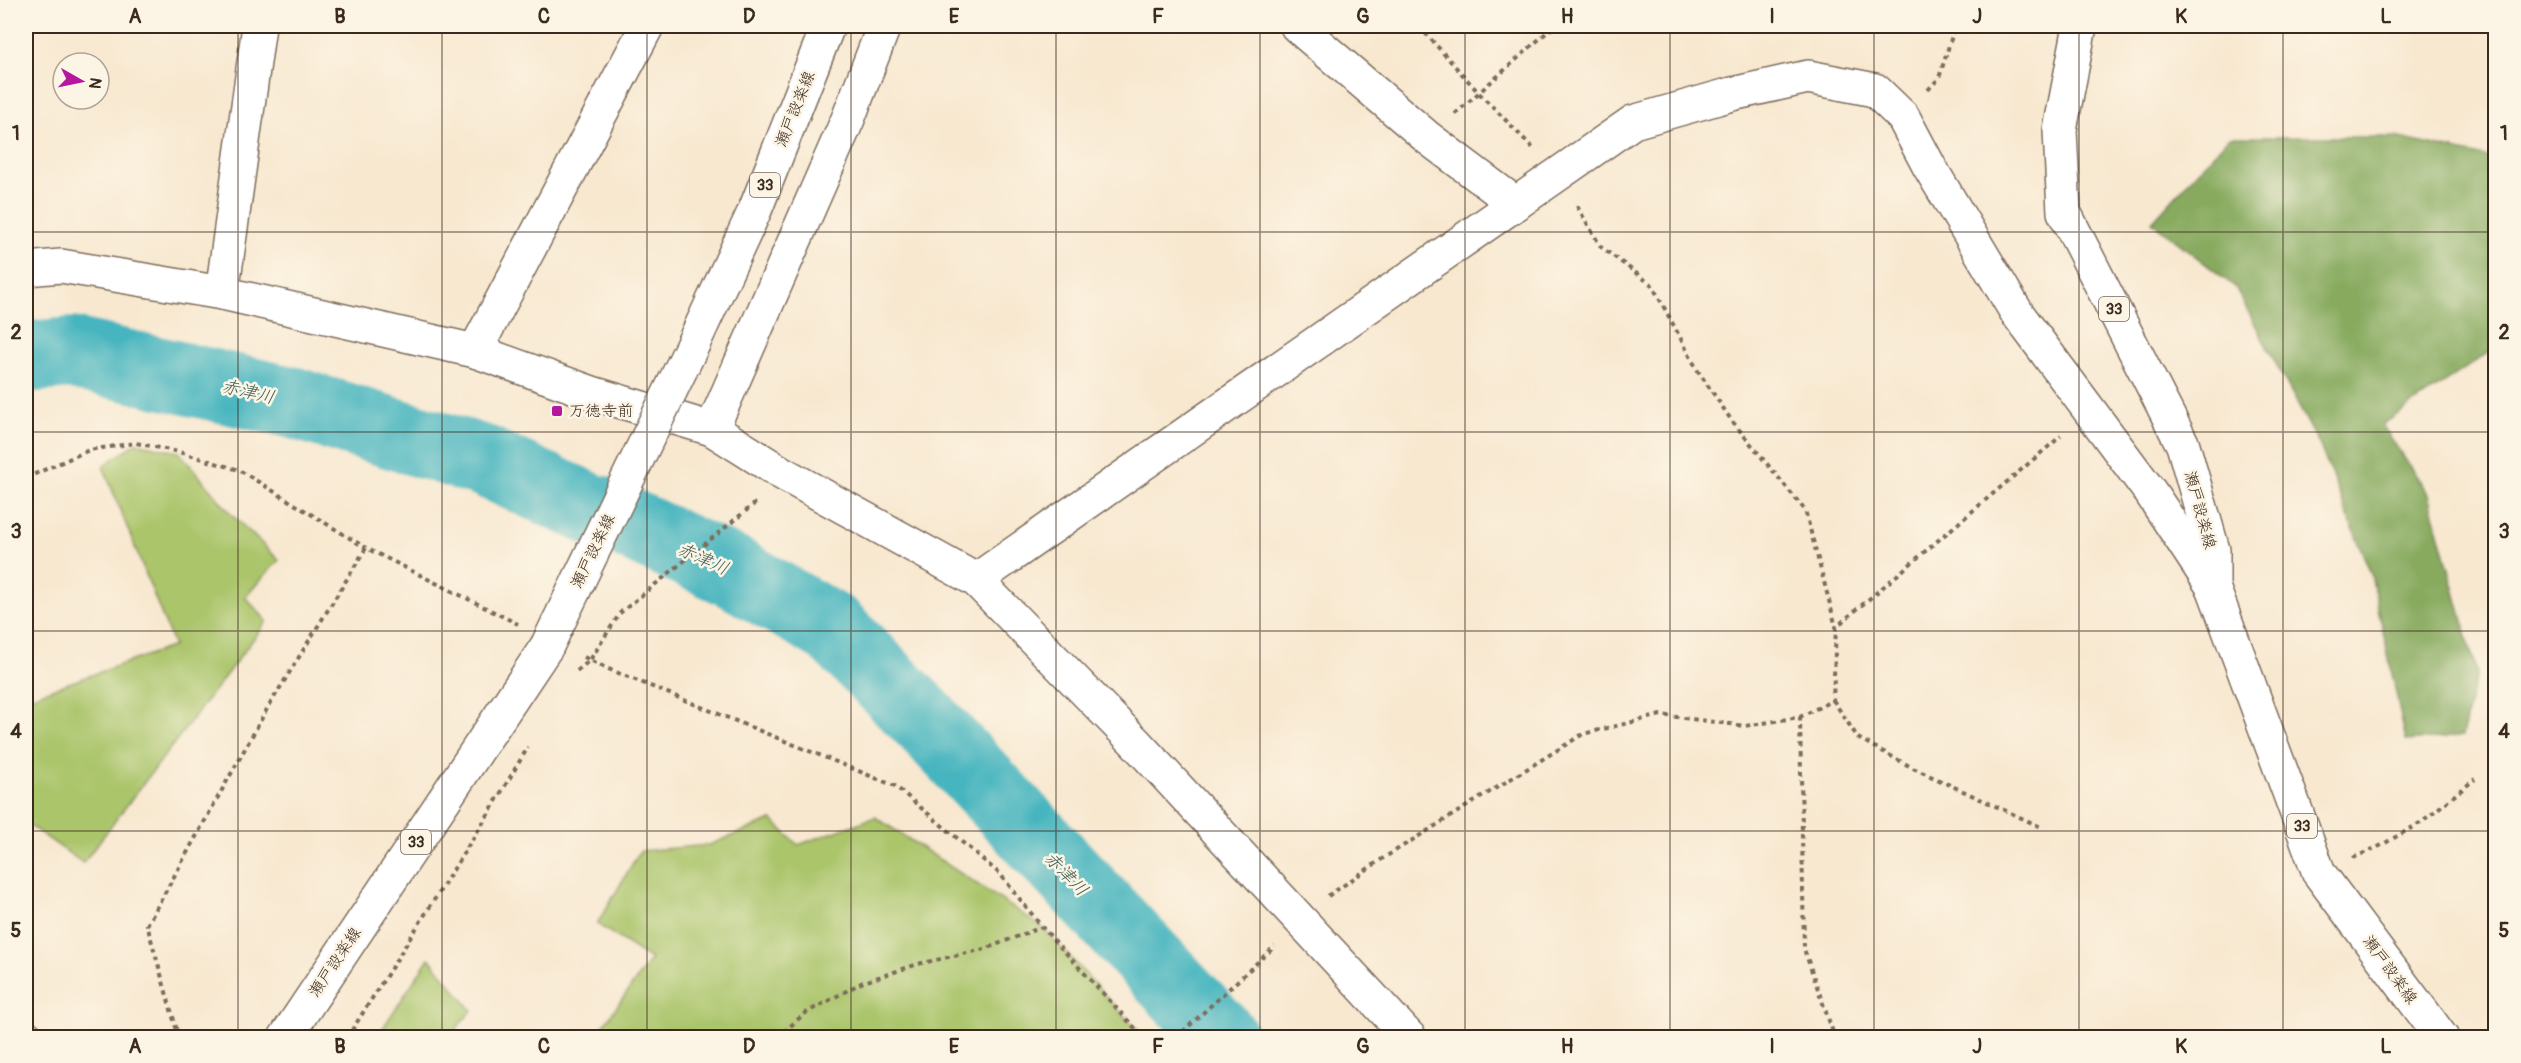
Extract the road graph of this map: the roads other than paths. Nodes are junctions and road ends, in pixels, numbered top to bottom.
1 (260, 26) edge
2 (647, 26) edge
3 (828, 26) edge
4 (884, 26) edge
5 (1297, 26) edge
6 (2080, 26) edge
7 (1516, 204) junction
8 (26, 269) edge
9 (222, 293) junction
10 (475, 351) junction
11 (711, 429) junction
12 (976, 580) junction
13 (2213, 587) junction
14 (285, 1038) edge
15 (1410, 1038) edge
16 (2442, 1038) edge

1 - 9 street
2 - 10 street
3 - 14 street, 瀬戸設楽線 / 33, bridge
4 - 11 street
5 - 7 street
6 - 13 street, 瀬戸設楽線 / 33
7 - 12 street
7 - 13 street
8 - 9 street
9 - 10 street
10 - 11 street
11 - 12 street
12 - 15 street
13 - 16 street, 瀬戸設楽線 / 33

